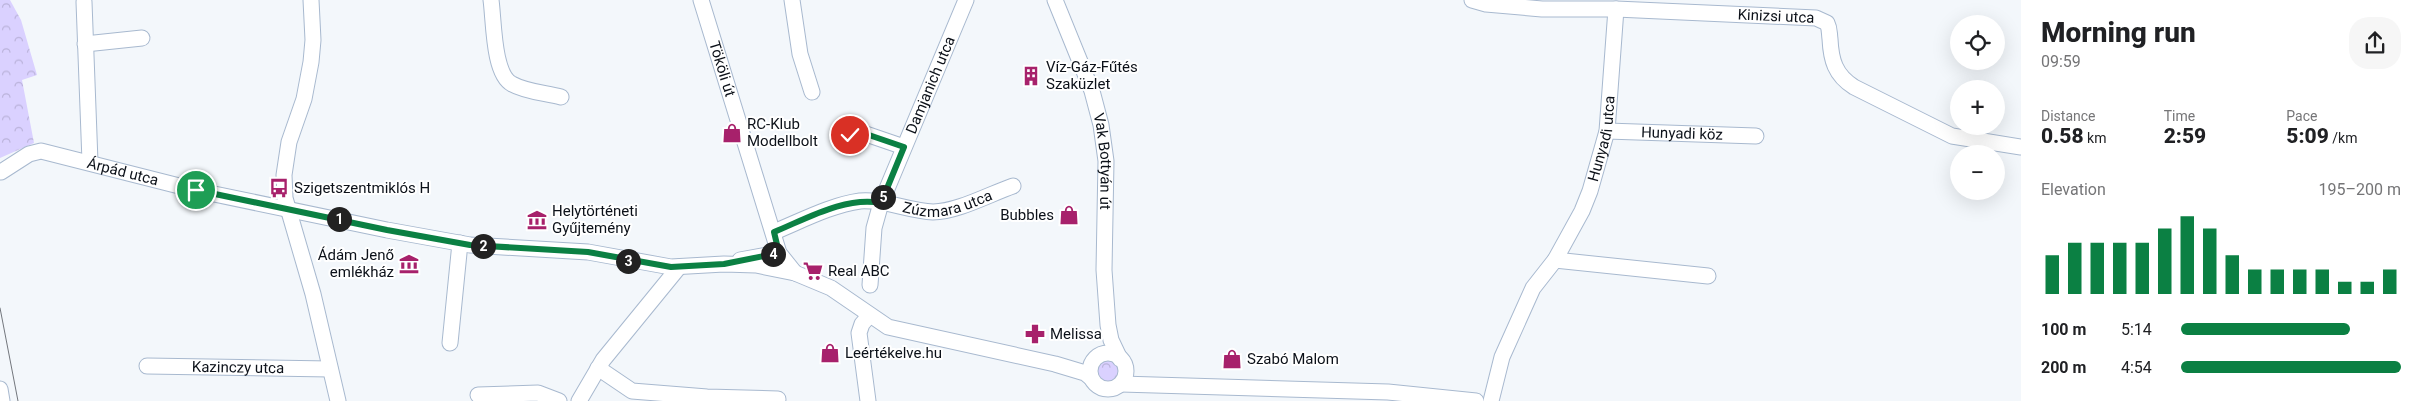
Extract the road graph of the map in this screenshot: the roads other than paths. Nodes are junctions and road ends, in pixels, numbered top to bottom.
1 (311, 0) edge
2 (491, 0) edge
3 (701, 0) edge
4 (792, 0) edge
5 (966, 0) edge
6 (1055, 0) edge
7 (1472, 0) edge
8 (84, 2) dead end
9 (1703, 7) edge
10 (1616, 9) junction
11 (142, 38) dead end
12 (85, 44) junction
13 (812, 92) dead end
14 (561, 97) dead end
15 (1607, 131) junction
16 (850, 135) dead end
17 (1756, 136) dead end
18 (904, 147) junction
19 (2021, 147) edge
20 (90, 162) junction
21 (1, 172) edge
22 (1013, 186) dead end
23 (881, 203) junction
24 (288, 210) junction
25 (774, 232) junction
26 (460, 243) junction
27 (779, 253) junction
28 (1555, 260) junction
29 (724, 264) junction
30 (679, 267) junction
31 (1104, 270) junction
32 (795, 273) junction
33 (1708, 276) dead end
34 (870, 285) dead end
35 (869, 316) junction
36 (450, 343) dead end
37 (1123, 363) junction
38 (147, 366) dead end
39 (598, 368) junction
40 (330, 369) junction
41 (1094, 371) junction
42 (1164, 384) junction
43 (0, 389) edge
44 (1115, 391) edge
45 (478, 395) dead end
46 (778, 398) dead end
47 (2, 401) edge
48 (338, 401) edge
49 (560, 401) edge
50 (579, 401) edge
51 (868, 401) edge
52 (1099, 401) edge
53 (1476, 401) edge
54 (1491, 401) edge

1 - 24 street
2 - 14 street
3 - 25 street, Tököli út
4 - 13 street
5 - 18 street, Damjanich utca
6 - 31 street, Vak Bottyán út
7 - 10 street, Kinizsi utca
8 - 12 street
9 - 10 street, Kinizsi utca
9 - 19 street, Kinizsi utca
10 - 15 street, Hunyadi utca
11 - 12 street
12 - 20 street
15 - 17 street, Hunyadi köz
15 - 28 street, Hunyadi utca
16 - 18 street
18 - 23 street, Damjanich utca
20 - 21 street, Árpád utca
20 - 24 street, Árpád utca
22 - 23 street, Zúzmara utca
23 - 25 street, Zúzmara utca
23 - 34 street, Damjanich utca
24 - 26 street, Árpád utca
24 - 40 street
25 - 27 street, Tököli út
26 - 30 street, Árpád utca
26 - 36 street
27 - 29 street, Árpád utca
27 - 32 street
28 - 33 street
28 - 54 street, Hunyadi utca
29 - 30 street, Árpád utca
29 - 32 street, Árpád utca
30 - 39 street
31 - 37 street, Vak Bottyán út
31 - 41 street, Vak Bottyán út
32 - 35 street, Árpád utca
35 - 41 street, Árpád utca
35 - 51 street
37 - 41 street
37 - 42 street
37 - 44 street
38 - 40 street, Kazinczy utca
39 - 46 street
39 - 50 street
40 - 48 street
41 - 44 street
41 - 52 street
42 - 44 street
42 - 53 street
43 - 47 street
45 - 49 street

